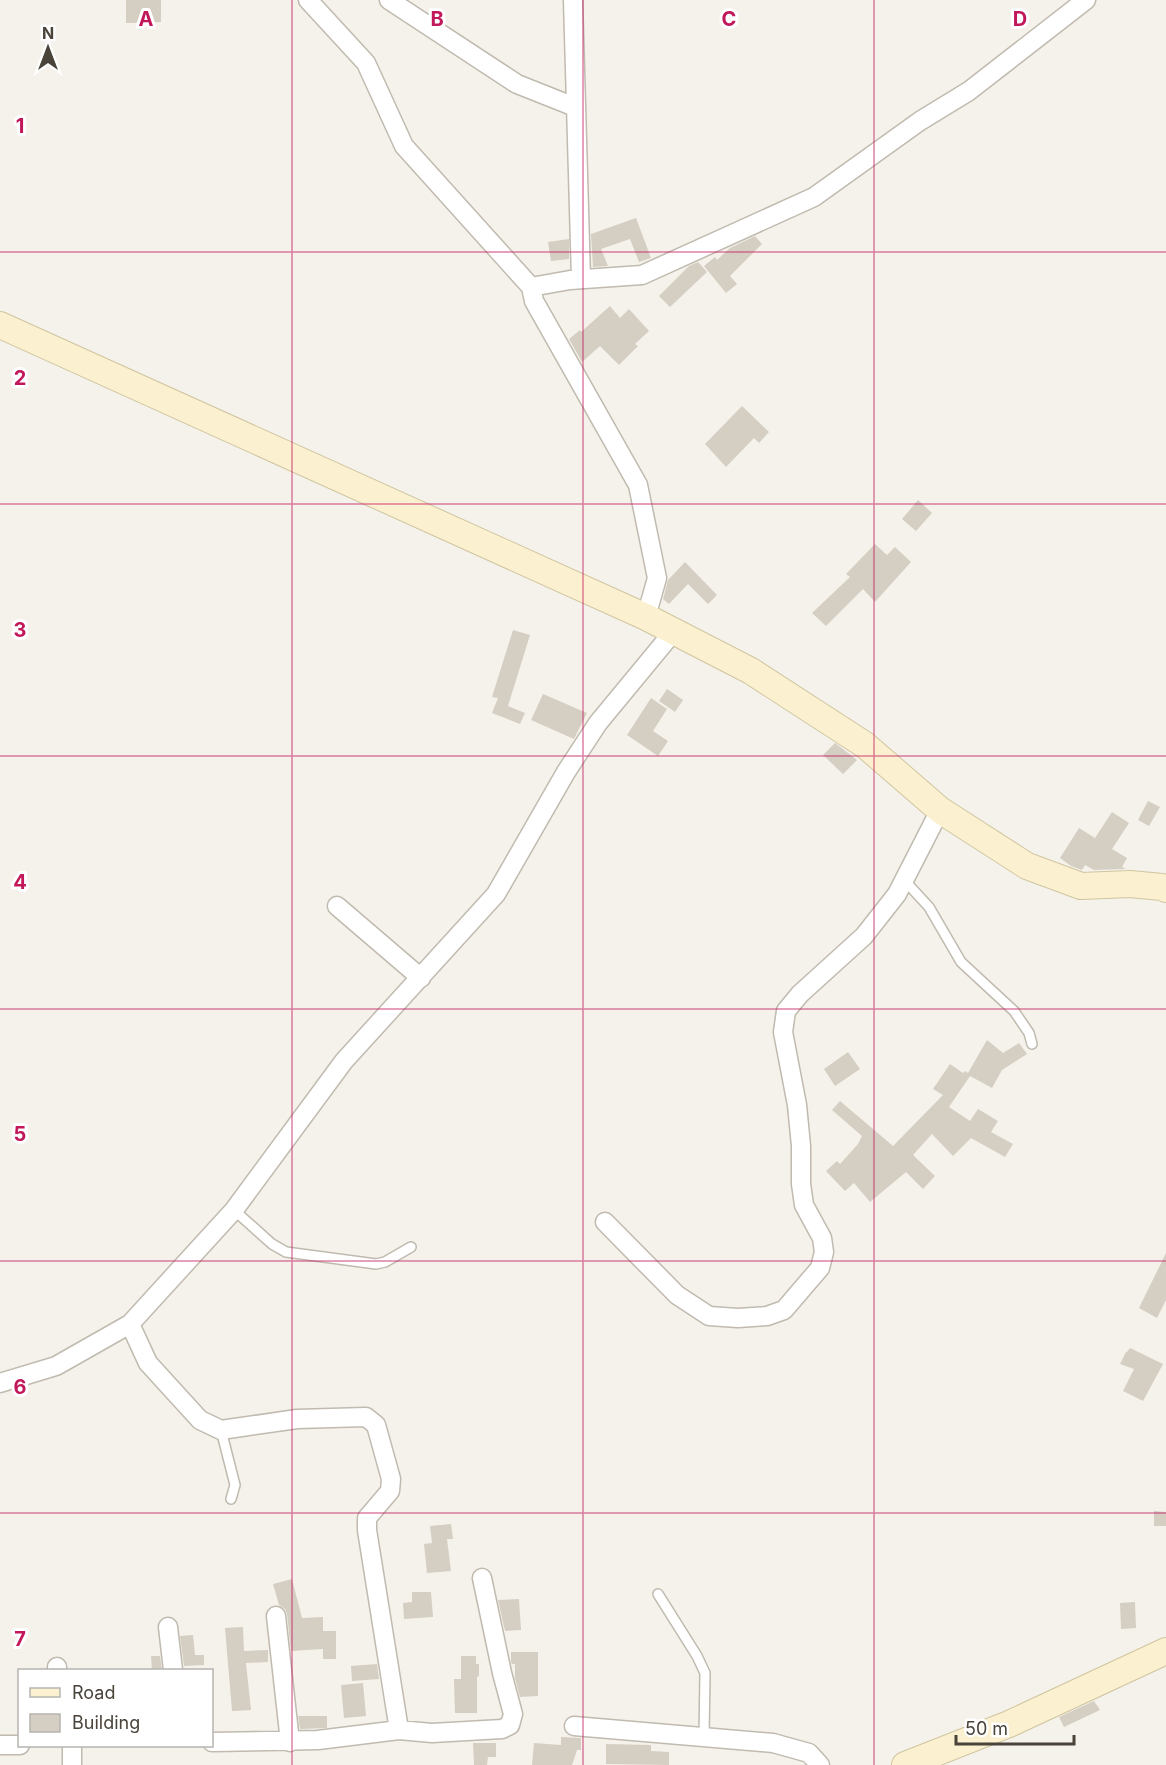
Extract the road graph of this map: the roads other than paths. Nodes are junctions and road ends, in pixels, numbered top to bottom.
1 (308, 0) edge
2 (389, 0) edge
3 (573, 0) edge
4 (1086, 0) edge
5 (575, 107) junction
6 (581, 279) junction
7 (531, 287) junction
8 (0, 325) edge
9 (646, 616) junction
10 (674, 631) junction
11 (940, 810) junction
12 (905, 881) junction
13 (1166, 888) edge
14 (337, 906) dead end
15 (421, 978) junction
16 (1032, 1044) dead end
17 (234, 1210) junction
18 (605, 1222) dead end
19 (411, 1247) dead end
20 (130, 1324) junction
21 (0, 1383) edge
22 (221, 1430) junction
23 (231, 1499) dead end
24 (482, 1578) dead end
25 (658, 1594) dead end
26 (276, 1616) dead end
27 (168, 1627) dead end
28 (1165, 1655) edge
29 (173, 1669) edge
30 (574, 1726) dead end
31 (399, 1731) junction
32 (704, 1737) junction
33 (213, 1742) edge
34 (290, 1742) junction
35 (0, 1745) edge
36 (18, 1745) edge
37 (72, 1747) edge
38 (72, 1765) edge
39 (820, 1765) edge
40 (905, 1765) edge

1 - 7 street
2 - 5 street
3 - 5 street
4 - 6 street
5 - 6 street
6 - 7 street
7 - 9 street
8 - 9 street
9 - 10 street
10 - 11 street
10 - 15 street
11 - 12 street
11 - 13 street
12 - 16 lane
12 - 18 street
14 - 15 street
15 - 17 street
17 - 19 lane
17 - 20 street
20 - 21 street
20 - 22 street
22 - 23 lane
22 - 31 street
24 - 31 street
25 - 32 lane
26 - 34 street
27 - 29 street
28 - 40 street
30 - 32 street
31 - 34 street
32 - 39 street
33 - 34 street
35 - 36 street
37 - 38 street

